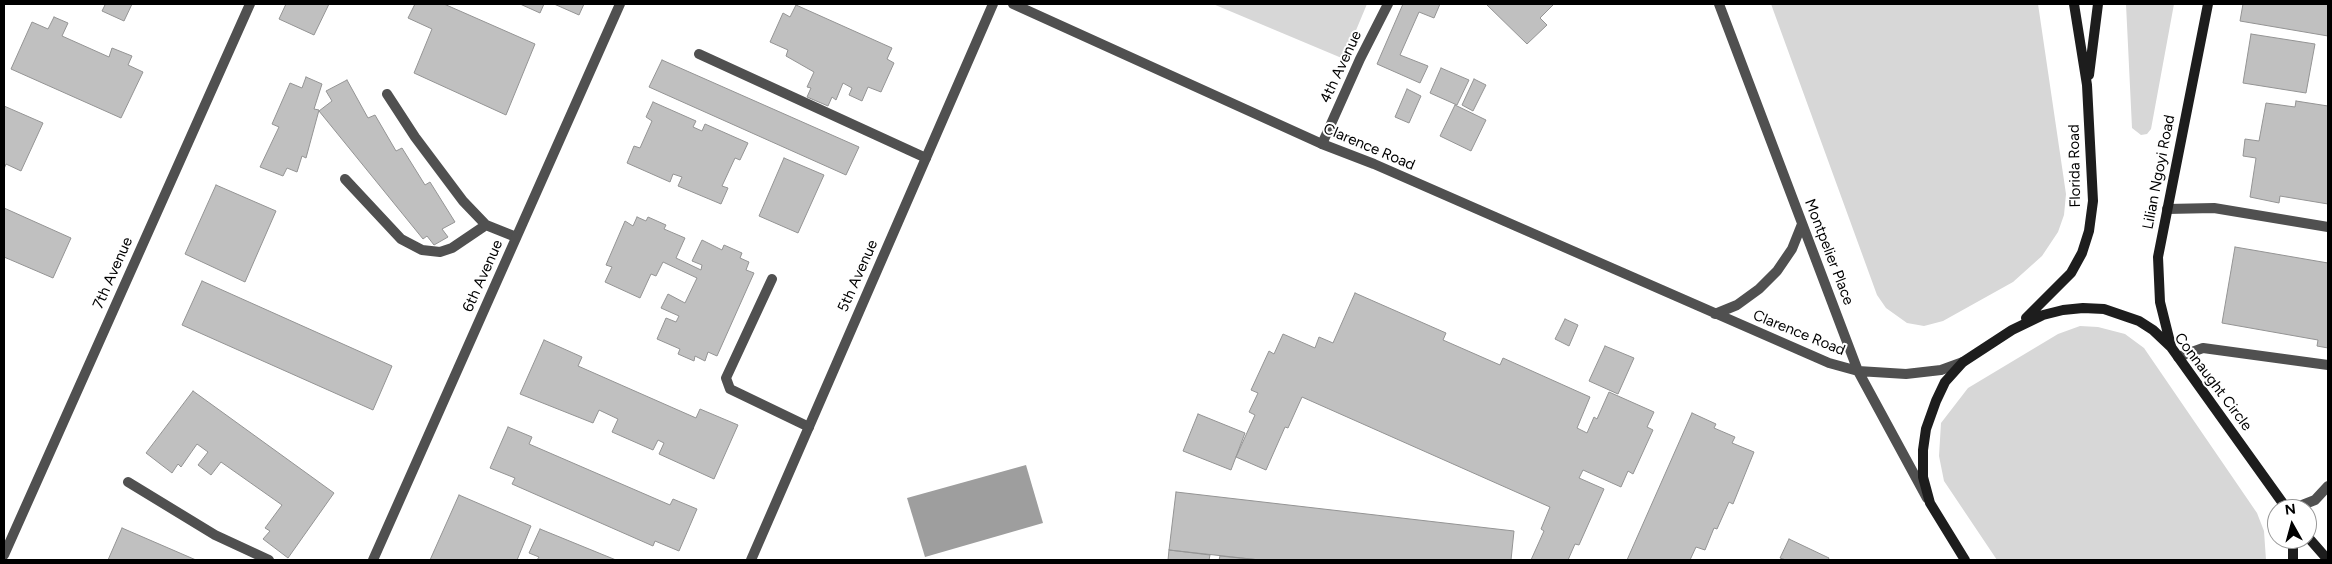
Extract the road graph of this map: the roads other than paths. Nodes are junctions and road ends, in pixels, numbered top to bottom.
1 (250, 4) edge
2 (620, 4) edge
3 (992, 4) edge
4 (1013, 4) edge
5 (1388, 4) edge
6 (1719, 4) edge
7 (2074, 4) edge
8 (2098, 4) edge
9 (2208, 4) edge
10 (699, 54) dead end
11 (2088, 86) junction
12 (387, 94) dead end
13 (1322, 144) junction
14 (926, 158) junction
15 (345, 179) dead end
16 (2167, 209) junction
17 (1802, 224) junction
18 (486, 226) junction
19 (2328, 227) edge
20 (516, 237) junction
21 (772, 279) dead end
22 (1715, 314) junction
23 (2012, 330) junction
24 (2171, 346) junction
25 (2178, 357) junction
26 (1963, 362) junction
27 (2328, 365) edge
28 (1858, 371) junction
29 (809, 427) junction
30 (128, 482) dead end
31 (2328, 486) edge
32 (2281, 499) edge
33 (2315, 499) edge
34 (1930, 503) junction
35 (2317, 547) edge
36 (4, 555) edge
37 (269, 560) edge
38 (373, 560) edge
39 (751, 560) edge
40 (1965, 560) edge
41 (2328, 560) edge

1 - 36 street, 7th Avenue
2 - 20 street, 6th Avenue
3 - 14 street, 5th Avenue
4 - 13 street, Clarence Road
5 - 13 street, 4th Avenue
6 - 17 street, Montpelier Place
7 - 11 street, Florida Road
8 - 11 street
9 - 16 street, Lilian Ngoyi Road
10 - 14 street
11 - 23 street, Florida Road
12 - 18 street
13 - 22 street, Clarence Road
14 - 29 street, 5th Avenue
15 - 18 street
16 - 19 street
16 - 24 street, Lilian Ngoyi Road
17 - 22 street, Clarence Road
17 - 28 street, Montpelier Place
18 - 20 street
20 - 38 street, 6th Avenue
21 - 29 street
22 - 28 street, Clarence Road
23 - 24 street, Connaught Circle
23 - 26 street, Connaught Circle
24 - 25 street, Connaught Circle
25 - 27 street
25 - 32 street, Connaught Circle
26 - 28 street, Clarence Road
26 - 34 street, Connaught Circle
28 - 34 street, Montpelier Place
29 - 39 street, 5th Avenue
30 - 37 street
31 - 33 street
34 - 40 street, Connaught Circle
35 - 41 street

